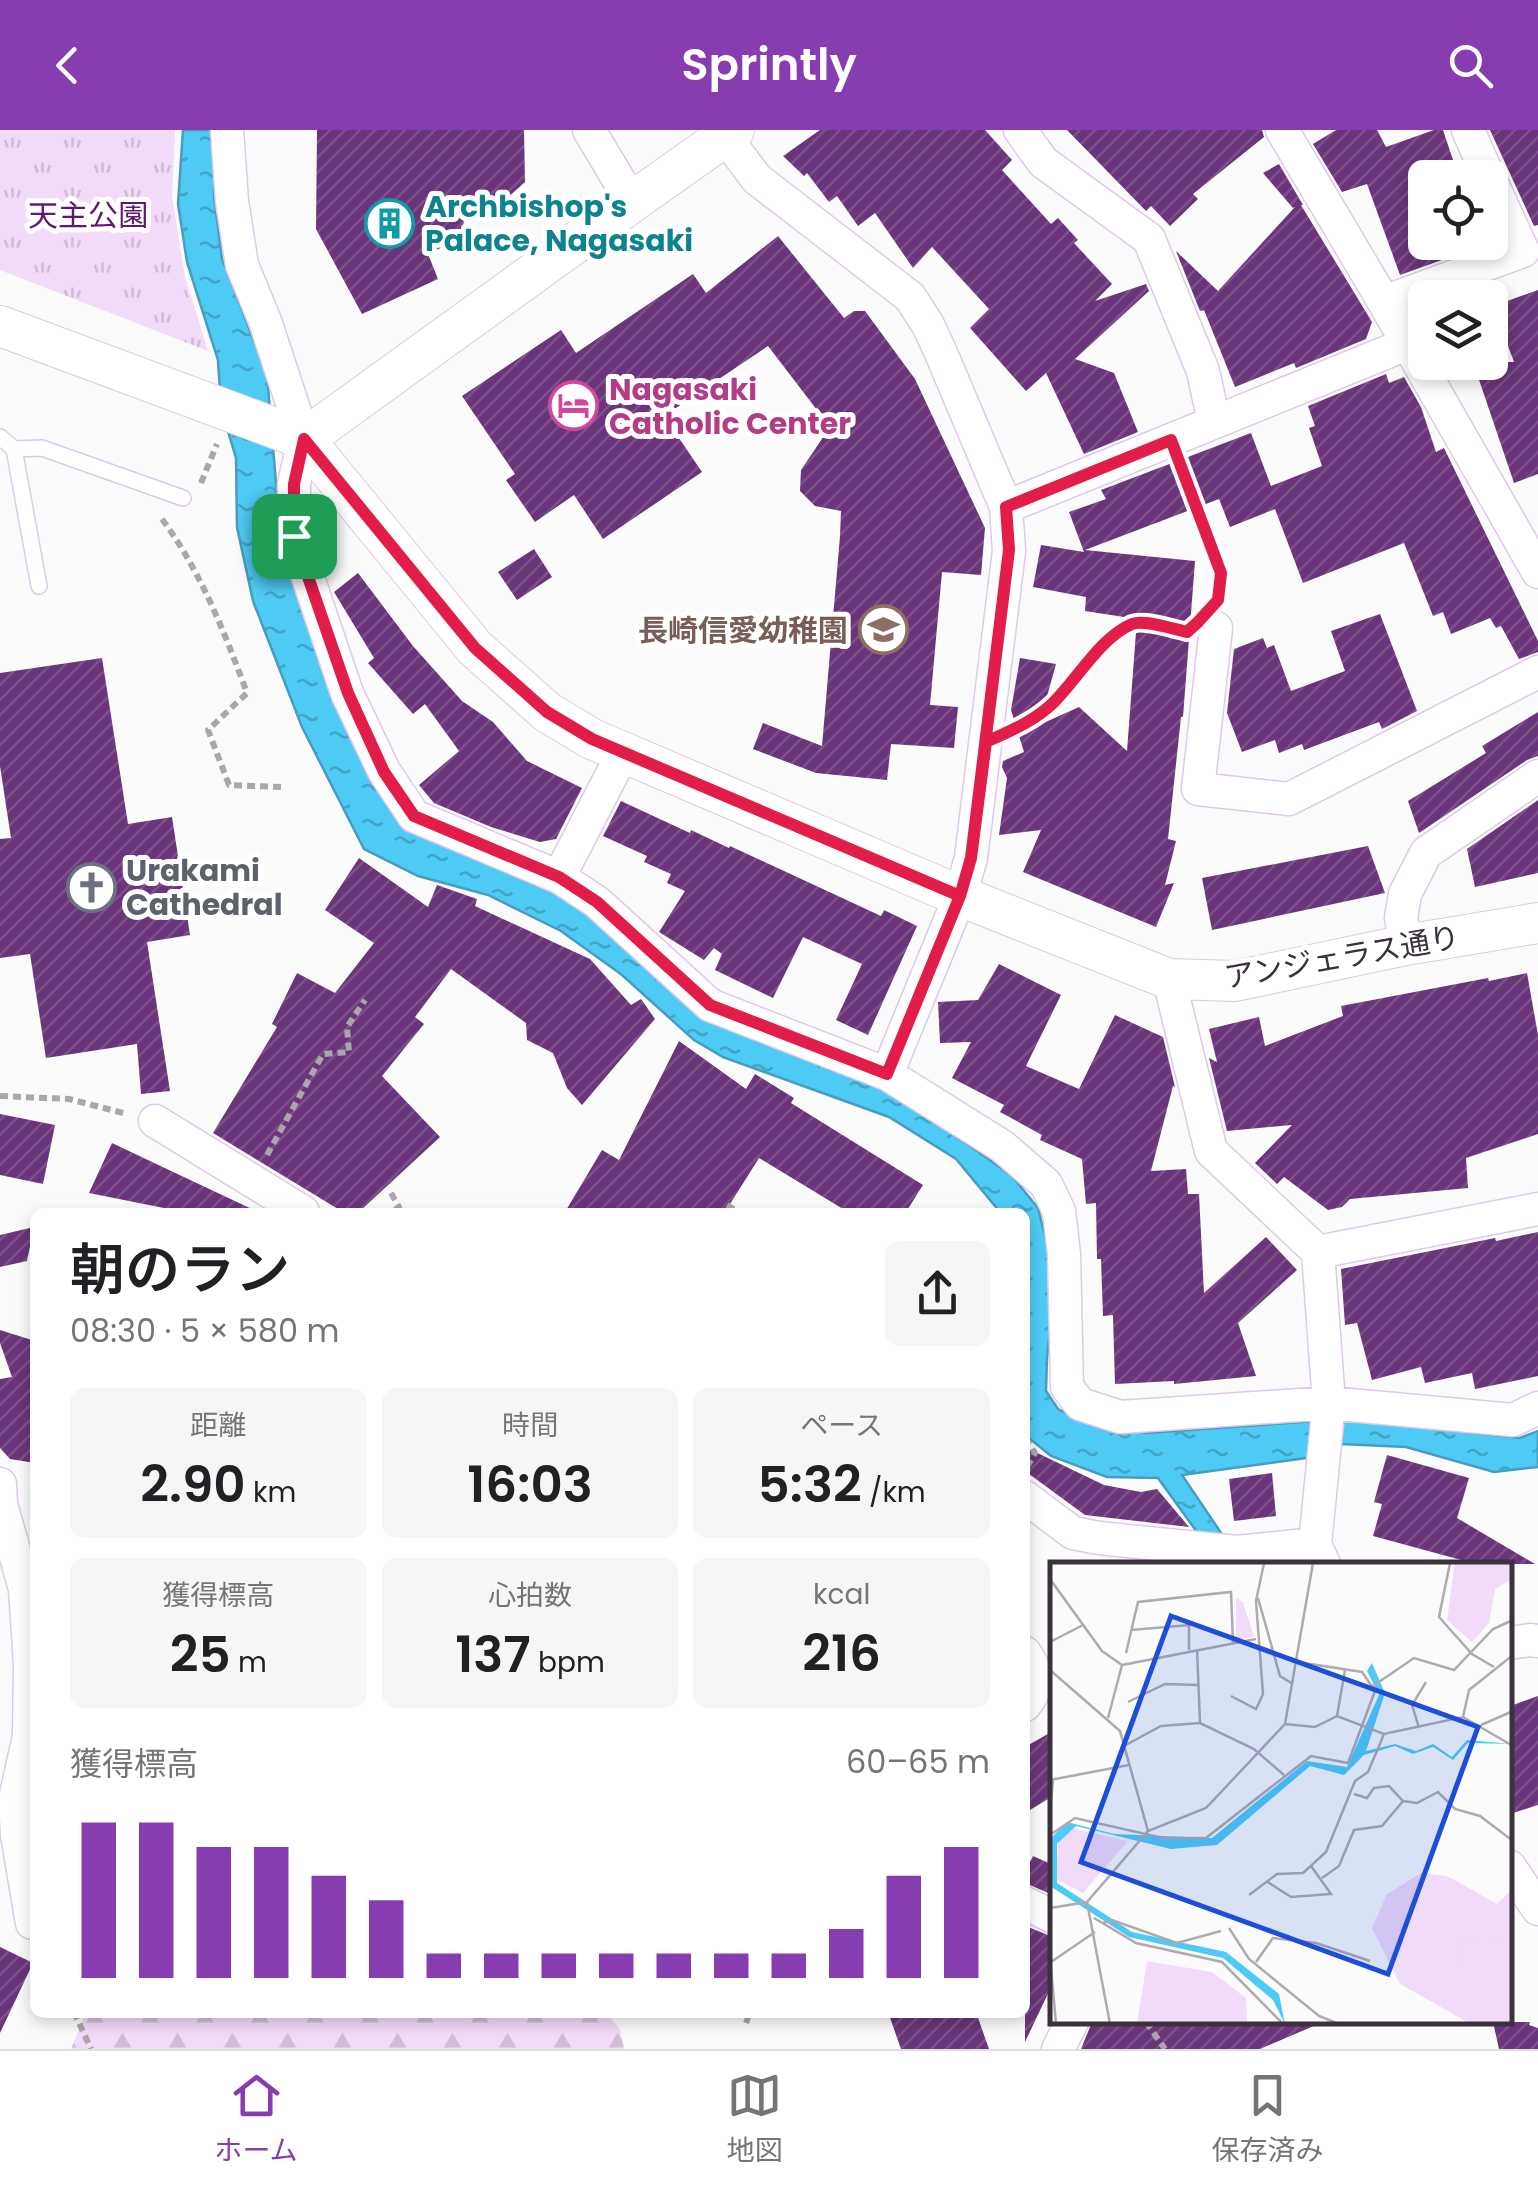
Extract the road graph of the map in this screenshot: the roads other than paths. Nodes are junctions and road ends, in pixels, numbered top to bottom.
1 (227, 130) edge
2 (589, 130) edge
3 (1020, 130) edge
4 (1282, 130) edge
5 (1468, 130) edge
6 (730, 134) edge
7 (1482, 160) edge
8 (632, 202) junction
9 (1508, 218) edge
10 (1508, 257) edge
11 (1498, 260) edge
12 (1384, 302) junction
13 (0, 326) edge
14 (1407, 344) junction
15 (1214, 422) junction
16 (295, 436) junction
17 (0, 437) edge
18 (14, 448) junction
19 (183, 498) dead end
20 (1006, 507) junction
21 (1525, 523) edge
22 (1538, 572) edge
23 (39, 586) dead end
24 (1202, 630) road end
25 (1538, 672) edge
26 (624, 752) junction
27 (1538, 776) edge
28 (559, 877) junction
29 (960, 896) junction
30 (1537, 927) edge
31 (1406, 945) junction
32 (1169, 979) junction
33 (887, 1074) junction
34 (155, 1121) road end
35 (257, 1194) edge
36 (293, 1208) edge
37 (1538, 1209) edge
38 (1318, 1252) junction
39 (1538, 1408) edge
40 (1328, 1409) junction
41 (0, 1484) edge
42 (1030, 1501) edge
43 (1320, 1554) edge
44 (1538, 1642) edge
45 (1513, 1643) edge
46 (1030, 1661) edge
47 (30, 1664) edge
48 (30, 1664) edge
49 (1030, 1699) edge
50 (1513, 1872) edge
51 (1538, 1909) edge
52 (30, 1911) edge
53 (1071, 2024) edge
54 (1058, 2049) edge

1 - 16 street
2 - 8 street
3 - 15 street
4 - 12 street
5 - 7 street
6 - 8 street
6 - 20 street
8 - 16 street
9 - 10 street
11 - 12 street
12 - 14 street
13 - 16 street
14 - 15 street
14 - 21 street
15 - 20 street
16 - 26 street, アンジェラス通り
16 - 28 street
17 - 18 lane
18 - 19 lane
18 - 23 lane
20 - 29 street
21 - 22 street
24 - 25 street
26 - 28 street
26 - 29 street, アンジェラス通り
27 - 31 street
28 - 33 street
29 - 32 street, アンジェラス通り
29 - 33 street
30 - 31 street, アンジェラス通り
31 - 32 street, アンジェラス通り
32 - 38 street
33 - 40 street
34 - 35 street
35 - 36 street
37 - 38 street
38 - 40 street
39 - 40 street
40 - 43 street
41 - 47 street
42 - 43 street
44 - 45 street
46 - 49 street
48 - 52 street
50 - 51 street
53 - 54 street

